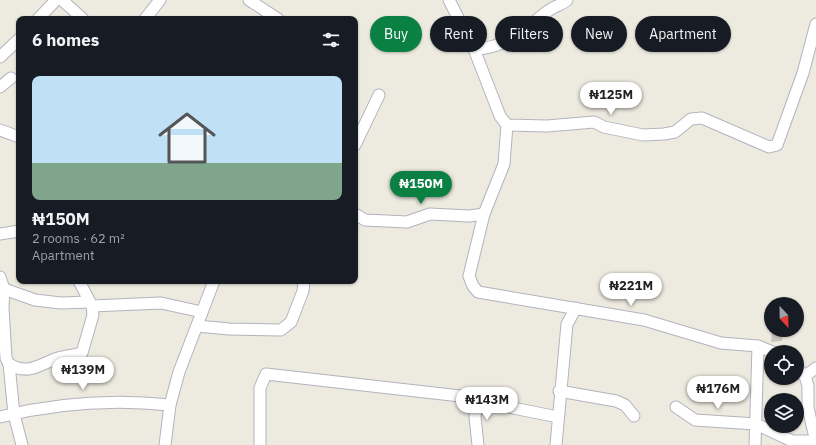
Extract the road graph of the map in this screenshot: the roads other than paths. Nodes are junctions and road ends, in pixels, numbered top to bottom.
1 (56, 0) edge
2 (62, 0) edge
3 (160, 0) edge
4 (248, 0) edge
5 (449, 0) edge
6 (566, 0) edge
7 (41, 16) edge
8 (80, 16) edge
9 (147, 16) edge
10 (273, 16) edge
11 (457, 16) edge
12 (816, 24) edge
13 (16, 42) edge
14 (487, 47) edge
15 (475, 52) edge
16 (0, 57) edge
17 (11, 78) dead end
18 (0, 87) edge
19 (379, 95) dead end
20 (507, 125) junction
21 (0, 130) edge
22 (16, 137) edge
23 (358, 139) edge
24 (484, 214) junction
25 (358, 216) edge
26 (16, 231) edge
27 (0, 234) edge
28 (0, 277) edge
29 (81, 284) edge
30 (213, 284) edge
31 (304, 284) edge
32 (4, 289) junction
33 (91, 304) junction
34 (2, 308) edge
35 (576, 308) junction
36 (202, 312) junction
37 (197, 326) junction
38 (758, 346) junction
39 (764, 348) edge
40 (9, 364) junction
41 (816, 368) edge
42 (805, 376) joint
43 (559, 391) junction
44 (478, 398) junction
45 (170, 405) junction
46 (676, 407) dead end
47 (14, 414) junction
48 (634, 416) dead end
49 (0, 417) edge
50 (558, 417) junction
51 (756, 424) junction
52 (816, 442) edge
53 (22, 445) edge
54 (165, 445) edge
55 (260, 445) edge
56 (478, 445) edge
57 (556, 445) edge
58 (755, 445) edge

1 - 7 street
2 - 8 street
3 - 9 street
4 - 10 street
5 - 11 street
6 - 14 street
12 - 20 street
13 - 16 street
15 - 20 street
17 - 18 street
19 - 23 street
20 - 24 street
21 - 22 street
24 - 25 street
24 - 35 street
26 - 27 street
28 - 32 street
29 - 33 street
30 - 36 street
31 - 37 street
32 - 33 street
32 - 34 street
33 - 36 street
33 - 40 street
34 - 40 street
35 - 38 street
35 - 43 street
36 - 37 street
37 - 45 street
38 - 39 street
38 - 51 street
40 - 47 street
41 - 42 street
42 - 52 street
43 - 48 street
43 - 50 street
44 - 50 street
44 - 55 street
44 - 56 street
45 - 47 street
45 - 54 street
46 - 51 street
47 - 49 street
47 - 53 street
50 - 57 street
51 - 52 street
51 - 58 street

